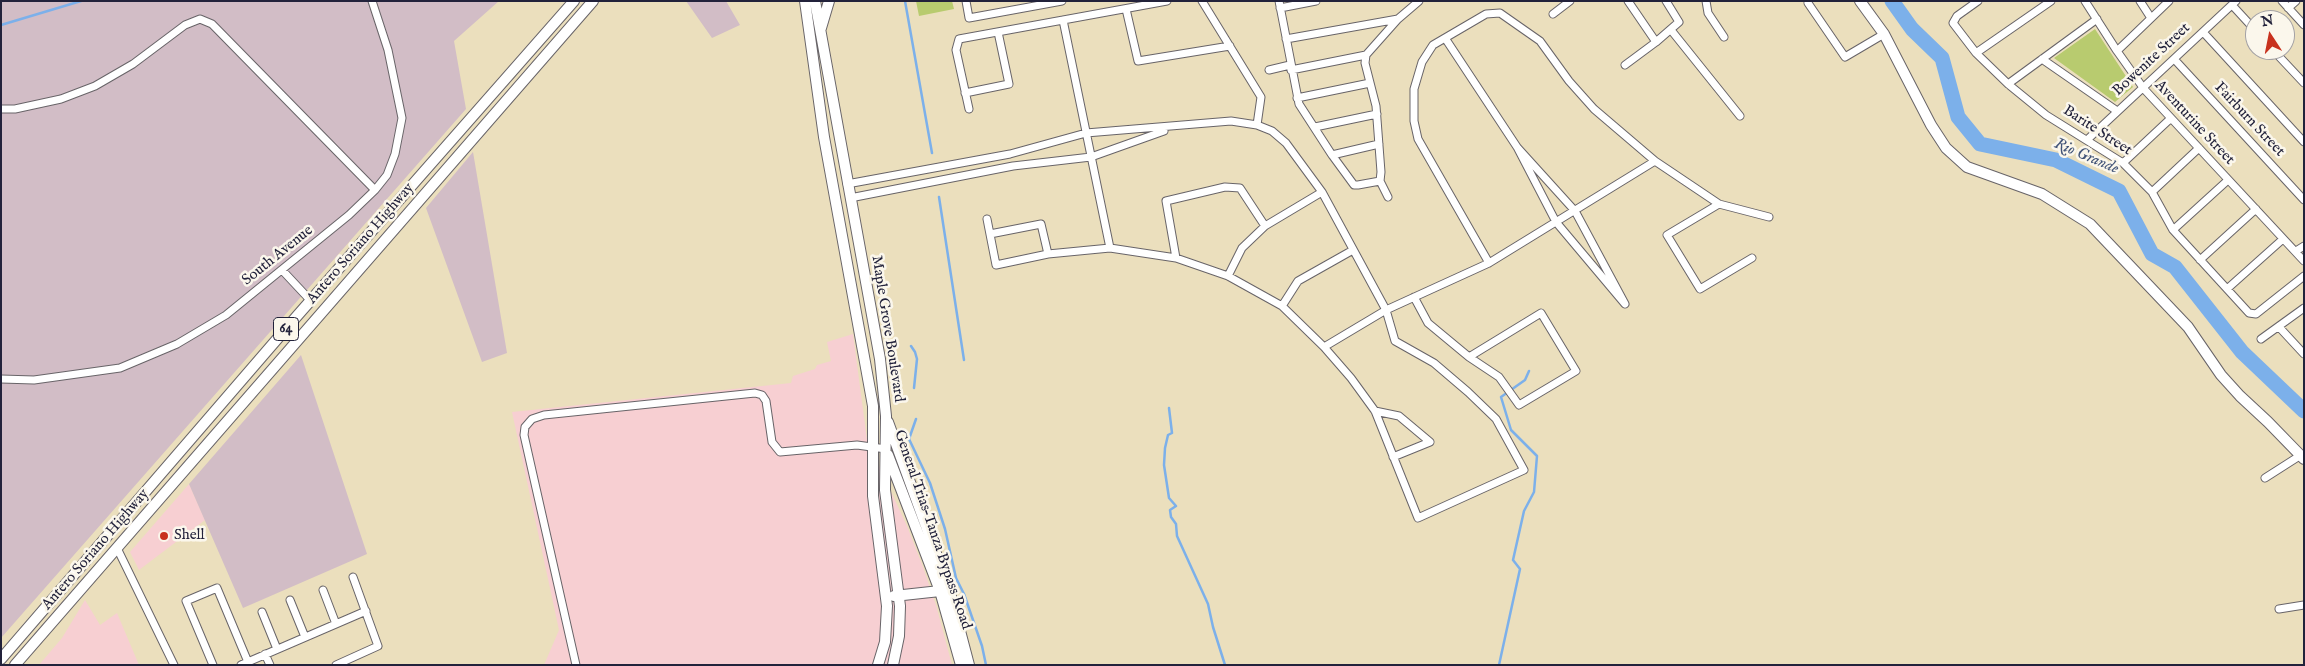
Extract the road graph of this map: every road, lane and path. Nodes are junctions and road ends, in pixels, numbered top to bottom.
1 (372, 1) edge
2 (574, 1) edge
3 (593, 1) edge
4 (829, 1) edge
5 (966, 1) edge
6 (1062, 1) edge
7 (1167, 1) edge
8 (1202, 1) edge
9 (1316, 1) edge
10 (1419, 1) edge
11 (1570, 1) edge
12 (1628, 1) edge
13 (1666, 1) edge
14 (1706, 1) edge
15 (1860, 1) edge
16 (1978, 1) edge
17 (2052, 1) edge
18 (2085, 1) edge
19 (2140, 1) edge
20 (2169, 1) edge
21 (2282, 1) edge
22 (2296, 1) edge
23 (813, 2) edge
24 (1808, 3) dead end
25 (2234, 3) edge
26 (1280, 5) edge
27 (2288, 8) junction
28 (1126, 9) junction
29 (1553, 14) dead end
30 (2245, 17) edge
31 (2151, 18) junction
32 (1398, 19) junction
33 (1063, 20) junction
34 (2097, 20) junction
35 (2304, 25) edge
36 (820, 29) junction
37 (1671, 30) junction
38 (998, 32) junction
39 (2203, 32) junction
40 (1884, 34) junction
41 (1724, 37) dead end
42 (1445, 38) junction
43 (1286, 39) junction
44 (1656, 42) junction
45 (1230, 46) junction
46 (2117, 51) junction
47 (1976, 53) junction
48 (1366, 55) junction
49 (2042, 59) junction
50 (2175, 60) junction
51 (2283, 60) edge
52 (1625, 65) dead end
53 (1291, 67) junction
54 (1269, 70) dead end
55 (1370, 83) junction
56 (2304, 83) edge
57 (2008, 84) junction
58 (2144, 89) junction
59 (965, 93) junction
60 (1297, 98) junction
61 (1, 109) edge
62 (969, 109) dead end
63 (2117, 111) junction
64 (1377, 114) junction
65 (1740, 116) dead end
66 (2170, 119) junction
67 (1258, 125) junction
68 (1173, 127) junction
69 (1315, 127) junction
70 (1086, 133) junction
71 (2088, 139) junction
72 (2304, 142) edge
73 (1379, 144) junction
74 (1517, 147) junction
75 (2199, 148) junction
76 (1010, 154) junction
77 (1332, 154) junction
78 (1091, 157) junction
79 (1655, 161) junction
80 (2123, 163) junction
81 (1012, 166) junction
82 (2228, 180) junction
83 (1380, 181) junction
84 (847, 184) junction
85 (375, 190) junction
86 (1322, 192) junction
87 (2152, 192) junction
88 (1388, 197) dead end
89 (850, 198) junction
90 (2304, 200) edge
91 (1719, 204) junction
92 (2256, 209) junction
93 (1575, 211) junction
94 (1769, 217) dead end
95 (987, 219) dead end
96 (1556, 222) junction
97 (1264, 226) junction
98 (2173, 230) junction
99 (990, 234) junction
100 (2283, 239) junction
101 (2304, 246) edge
102 (1110, 248) junction
103 (1353, 250) junction
104 (2296, 252) junction
105 (1048, 254) junction
106 (1176, 258) junction
107 (1752, 258) dead end
108 (2200, 260) junction
109 (2304, 261) edge
110 (1489, 263) junction
111 (282, 270) junction
112 (1228, 276) junction
113 (2304, 276) edge
114 (2227, 289) junction
115 (1414, 297) junction
116 (311, 301) junction
117 (1282, 306) junction
118 (2304, 308) edge
119 (1386, 310) junction
120 (2279, 327) junction
121 (2261, 339) dead end
122 (1324, 346) junction
123 (2304, 354) edge
124 (1469, 357) junction
125 (1, 379) edge
126 (873, 406) junction
127 (1375, 412) junction
128 (886, 416) junction
129 (873, 447) junction
130 (886, 449) junction
131 (1393, 457) junction
132 (2302, 457) edge
133 (2265, 478) dead end
134 (117, 548) junction
135 (353, 577) dead end
136 (323, 590) dead end
137 (940, 590) junction
138 (899, 595) junction
139 (887, 597) junction
140 (290, 600) dead end
141 (2304, 605) edge
142 (2279, 609) dead end
143 (366, 611) junction
144 (262, 612) dead end
145 (336, 624) junction
146 (305, 637) junction
147 (277, 649) junction
148 (265, 654) junction
149 (1, 659) edge
150 (244, 663) edge
151 (15, 665) edge
152 (174, 665) edge
153 (213, 665) edge
154 (270, 665) edge
155 (336, 665) edge
156 (576, 665) edge
157 (878, 665) edge
158 (893, 665) edge
159 (961, 665) edge
160 (969, 665) edge

1 - 85 street, South Avenue
2 - 116 main road, Antero Soriano Highway / 64
3 - 134 main road, Antero Soriano Highway / 64
4 - 36 main road, Maple Grove Boulevard
5 - 6 street
7 - 28 street
8 - 45 street
9 - 26 street
10 - 32 street
11 - 29 street
12 - 44 street
13 - 37 street
14 - 41 street
15 - 40 main road
16 - 47 street, Barite Street
17 - 47 street
18 - 34 street, Aventurine Street
19 - 31 street
20 - 31 street
21 - 27 street
22 - 27 street
23 - 36 main road
23 - 126 main road, Maple Grove Boulevard
24 - 40 street
25 - 30 street
25 - 39 street, Bowenite Street
26 - 43 street
27 - 35 street
28 - 33 street
28 - 45 street
31 - 46 street
32 - 43 street
32 - 48 street
33 - 38 street
33 - 70 street
34 - 46 street, Aventurine Street
34 - 49 street
36 - 84 main road, Maple Grove Boulevard
37 - 44 street
37 - 65 street
38 - 59 street
38 - 59 street
39 - 50 street, Bowenite Street
39 - 72 street
40 - 132 main road
42 - 74 street
42 - 79 street
42 - 110 street
43 - 53 street
44 - 52 street
45 - 67 street
46 - 58 street, Aventurine Street
47 - 57 street, Barite Street
48 - 53 street
48 - 55 street
49 - 57 street
49 - 63 street
50 - 58 street, Bowenite Street
50 - 90 street, Fairburn Street
51 - 56 street
53 - 54 street
53 - 60 street
55 - 60 street
55 - 64 street
57 - 71 street, Barite Street
58 - 63 street, Bowenite Street
58 - 66 street, Aventurine Street
59 - 62 street
60 - 69 street
61 - 85 street
63 - 71 street, Bowenite Street
64 - 69 street
64 - 73 street
66 - 75 street, Aventurine Street
66 - 80 street
67 - 68 street
67 - 86 street
68 - 70 street
68 - 78 street
69 - 77 street
70 - 76 street
70 - 78 street
71 - 80 street, Barite Street
73 - 77 street
73 - 83 street
74 - 93 street
74 - 96 street
75 - 82 street, Aventurine Street
75 - 87 street
76 - 81 street
76 - 84 street
77 - 83 street
78 - 81 street
78 - 102 street
79 - 91 street
79 - 93 street
80 - 87 street, Barite Street
81 - 89 street
82 - 92 street, Aventurine Street
82 - 98 street
83 - 88 street
84 - 89 main road, Maple Grove Boulevard
85 - 111 street, South Avenue
86 - 97 street
86 - 103 street
87 - 98 street, Barite Street
89 - 128 main road, Maple Grove Boulevard
91 - 94 street
91 - 107 street
92 - 100 street, Aventurine Street
92 - 108 street
93 - 96 street
93 - 96 street
95 - 99 street
96 - 110 street
97 - 106 street
97 - 112 street
98 - 108 street, Barite Street
99 - 105 street
99 - 105 street
100 - 104 street, Aventurine Street
100 - 114 street
101 - 104 street
102 - 105 street
102 - 106 street
103 - 117 street
103 - 119 street
104 - 109 street, Aventurine Street
106 - 112 street
108 - 114 street, Barite Street
110 - 115 street
111 - 116 street
111 - 125 street, South Avenue
112 - 117 street
113 - 114 street, Barite Street
115 - 119 street
115 - 124 street
116 - 149 main road, Antero Soriano Highway / 64
117 - 122 street
118 - 120 street
119 - 122 street
119 - 131 street
120 - 121 street
120 - 123 street
122 - 127 street
124 - 124 street
126 - 129 main road, Maple Grove Boulevard
126 - 130 main road, General Trias–Tanza Bypass Road
127 - 131 street
127 - 131 street
128 - 130 main road, Maple Grove Boulevard
128 - 160 main road, General Trias–Tanza Bypass Road
129 - 130 street
129 - 139 main road, Maple Grove Boulevard
129 - 156 street
130 - 137 main road, General Trias–Tanza Bypass Road
130 - 138 main road, Maple Grove Boulevard
132 - 133 street
134 - 151 main road, Antero Soriano Highway / 64
134 - 152 street
135 - 143 street
136 - 145 street
137 - 138 main road
137 - 159 main road, General Trias–Tanza Bypass Road
138 - 139 main road
138 - 158 main road, Maple Grove Boulevard
139 - 157 main road, Maple Grove Boulevard
140 - 146 street
141 - 142 street
143 - 145 street
143 - 155 street
144 - 147 street
145 - 146 street
146 - 147 street
147 - 148 street
148 - 150 street
148 - 154 street
150 - 153 street

